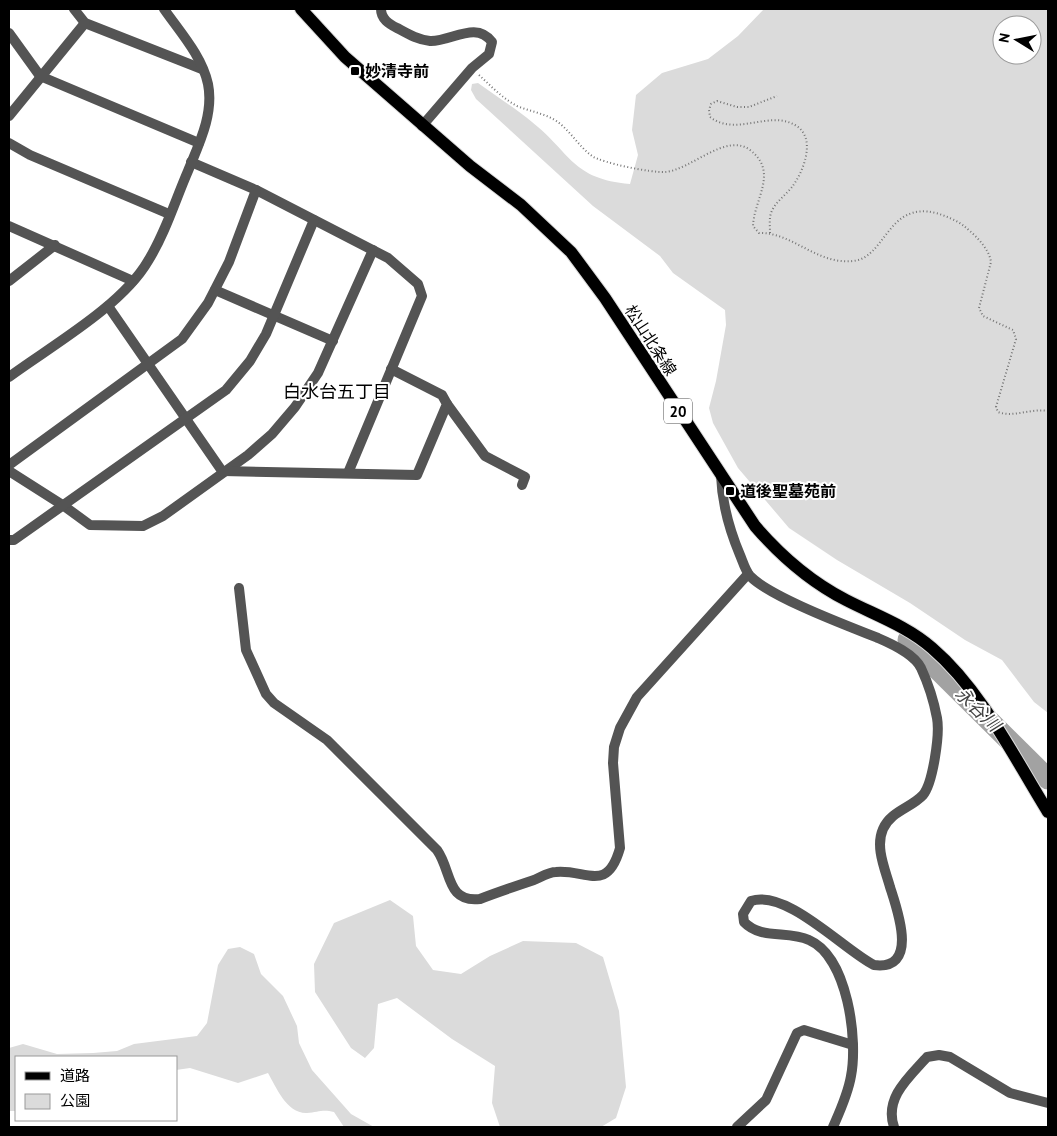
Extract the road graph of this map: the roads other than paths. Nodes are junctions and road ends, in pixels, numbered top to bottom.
1 (74, 9) edge
2 (164, 9) edge
3 (301, 9) edge
4 (381, 9) edge
5 (85, 23) junction
6 (9, 33) edge
7 (202, 69) junction
8 (40, 76) junction
9 (9, 116) edge
10 (422, 126) junction
11 (9, 143) edge
12 (199, 143) junction
13 (191, 162) junction
14 (256, 190) junction
15 (170, 214) junction
16 (314, 220) junction
17 (9, 226) edge
18 (55, 245) junction
19 (373, 250) junction
20 (9, 281) edge
21 (133, 281) junction
22 (214, 290) junction
23 (108, 306) junction
24 (274, 316) junction
25 (333, 341) junction
26 (149, 364) junction
27 (391, 369) junction
28 (9, 377) edge
29 (448, 404) junction
30 (185, 420) junction
31 (9, 465) edge
32 (9, 471) edge
33 (222, 471) junction
34 (348, 473) junction
35 (721, 476) junction
36 (522, 485) dead end
37 (64, 506) junction
38 (9, 540) edge
39 (748, 574) junction
40 (239, 588) dead end
41 (1048, 812) edge
42 (852, 1045) junction
43 (1048, 1103) edge
44 (737, 1127) edge
45 (833, 1127) edge
46 (894, 1127) edge

1 - 5 street
2 - 7 street
3 - 10 main road, 松山北条線 / 20
4 - 10 street
5 - 7 street
5 - 8 street
6 - 8 street
7 - 12 street
8 - 9 street
8 - 12 street
10 - 35 main road, 松山北条線 / 20
11 - 15 street
12 - 13 street
13 - 14 street
13 - 15 street
14 - 16 street
14 - 22 street
15 - 21 street
16 - 19 street
16 - 24 street
17 - 18 street
18 - 20 street
18 - 21 street
19 - 25 street
19 - 27 street
21 - 23 street
22 - 24 street
22 - 26 street
23 - 26 street
23 - 28 street
24 - 25 street
24 - 30 street
25 - 33 street
26 - 30 street
26 - 31 street
27 - 29 street
27 - 34 street
29 - 34 street
29 - 36 street
30 - 33 street
30 - 37 street
32 - 37 street
33 - 34 street
33 - 37 street
35 - 39 street
35 - 41 main road, 松山北条線 / 20
37 - 38 street
39 - 40 street
39 - 42 street
42 - 44 street
42 - 45 street
43 - 46 street

